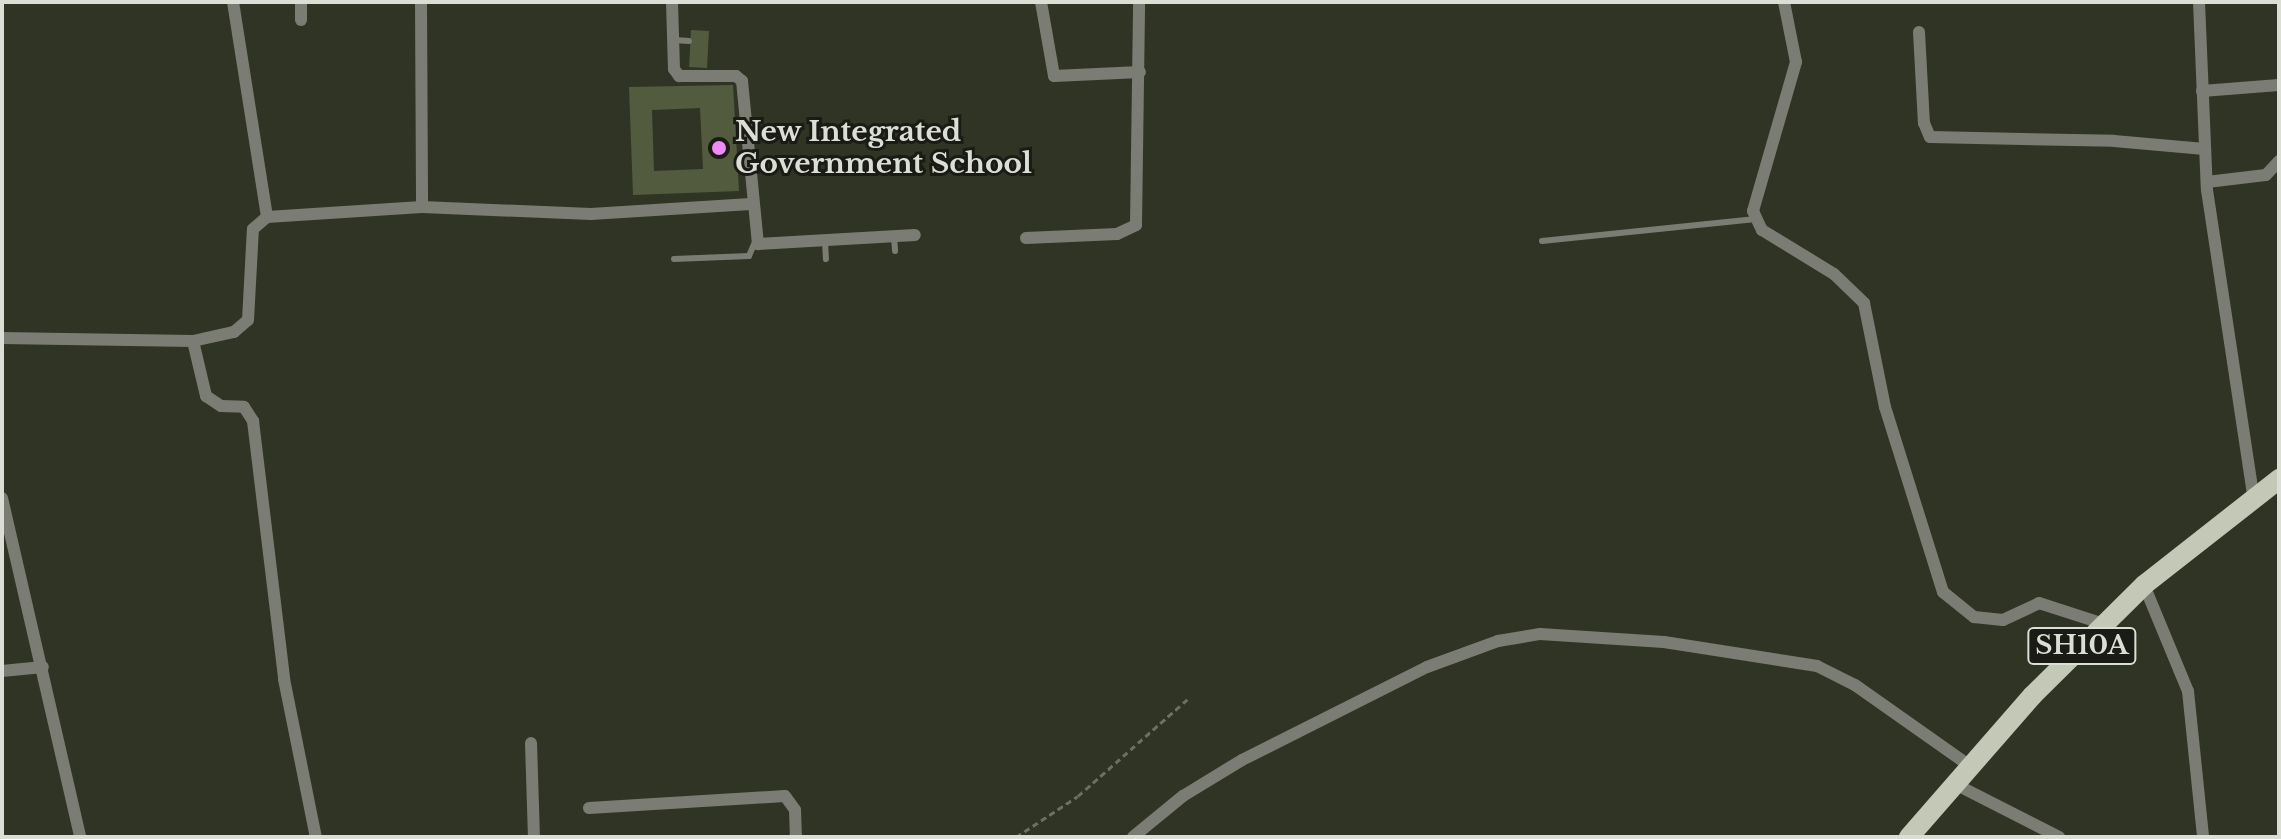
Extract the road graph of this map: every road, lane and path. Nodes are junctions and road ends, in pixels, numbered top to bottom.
1 (233, 2) edge
2 (301, 2) edge
3 (421, 2) edge
4 (672, 2) edge
5 (1041, 2) edge
6 (1139, 2) edge
7 (1784, 2) edge
8 (2199, 2) edge
9 (301, 20) dead end
10 (1919, 32) dead end
11 (674, 40) junction
12 (689, 41) dead end
13 (1140, 72) junction
14 (2279, 85) edge
15 (2202, 91) junction
16 (2205, 149) junction
17 (2279, 161) edge
18 (2207, 182) junction
19 (751, 204) junction
20 (422, 207) junction
21 (267, 217) junction
22 (1756, 219) junction
23 (915, 235) dead end
24 (894, 236) junction
25 (755, 238) junction
26 (1026, 238) dead end
27 (825, 241) junction
28 (1542, 241) dead end
29 (895, 251) dead end
30 (674, 259) dead end
31 (826, 259) dead end
32 (2, 338) edge
33 (193, 341) junction
34 (2279, 479) edge
35 (2, 498) edge
36 (2254, 499) junction
37 (2144, 585) junction
38 (2104, 624) junction
39 (43, 667) junction
40 (2, 671) edge
41 (1190, 697) dead end
42 (531, 743) dead end
43 (1970, 766) junction
44 (1955, 784) junction
45 (589, 808) dead end
46 (80, 837) edge
47 (316, 837) edge
48 (534, 837) edge
49 (796, 837) edge
50 (1016, 837) edge
51 (1133, 837) edge
52 (1909, 837) edge
53 (2059, 837) edge
54 (2203, 837) edge

1 - 21 street
2 - 9 street
3 - 20 street
4 - 11 street
5 - 13 street
6 - 13 street
7 - 22 street
8 - 15 street
10 - 16 street
11 - 12 lane
11 - 19 street
13 - 26 street
14 - 15 street
15 - 16 street
16 - 18 street
17 - 18 street
18 - 36 street
19 - 20 street
19 - 25 street
20 - 21 street
21 - 33 street
22 - 28 lane
22 - 38 street
23 - 24 street
24 - 27 street
24 - 29 lane
25 - 27 street
25 - 30 lane
27 - 31 lane
32 - 33 street
33 - 47 street
34 - 36 main road, SH10A
35 - 39 street
36 - 37 main road, SH10A
37 - 38 main road, SH10A
37 - 54 street
38 - 43 main road, SH10A
39 - 40 street
39 - 46 street
41 - 50 path
42 - 48 street
43 - 44 main road, SH10A
43 - 51 street
44 - 52 main road, SH10A
44 - 53 street
45 - 49 street

